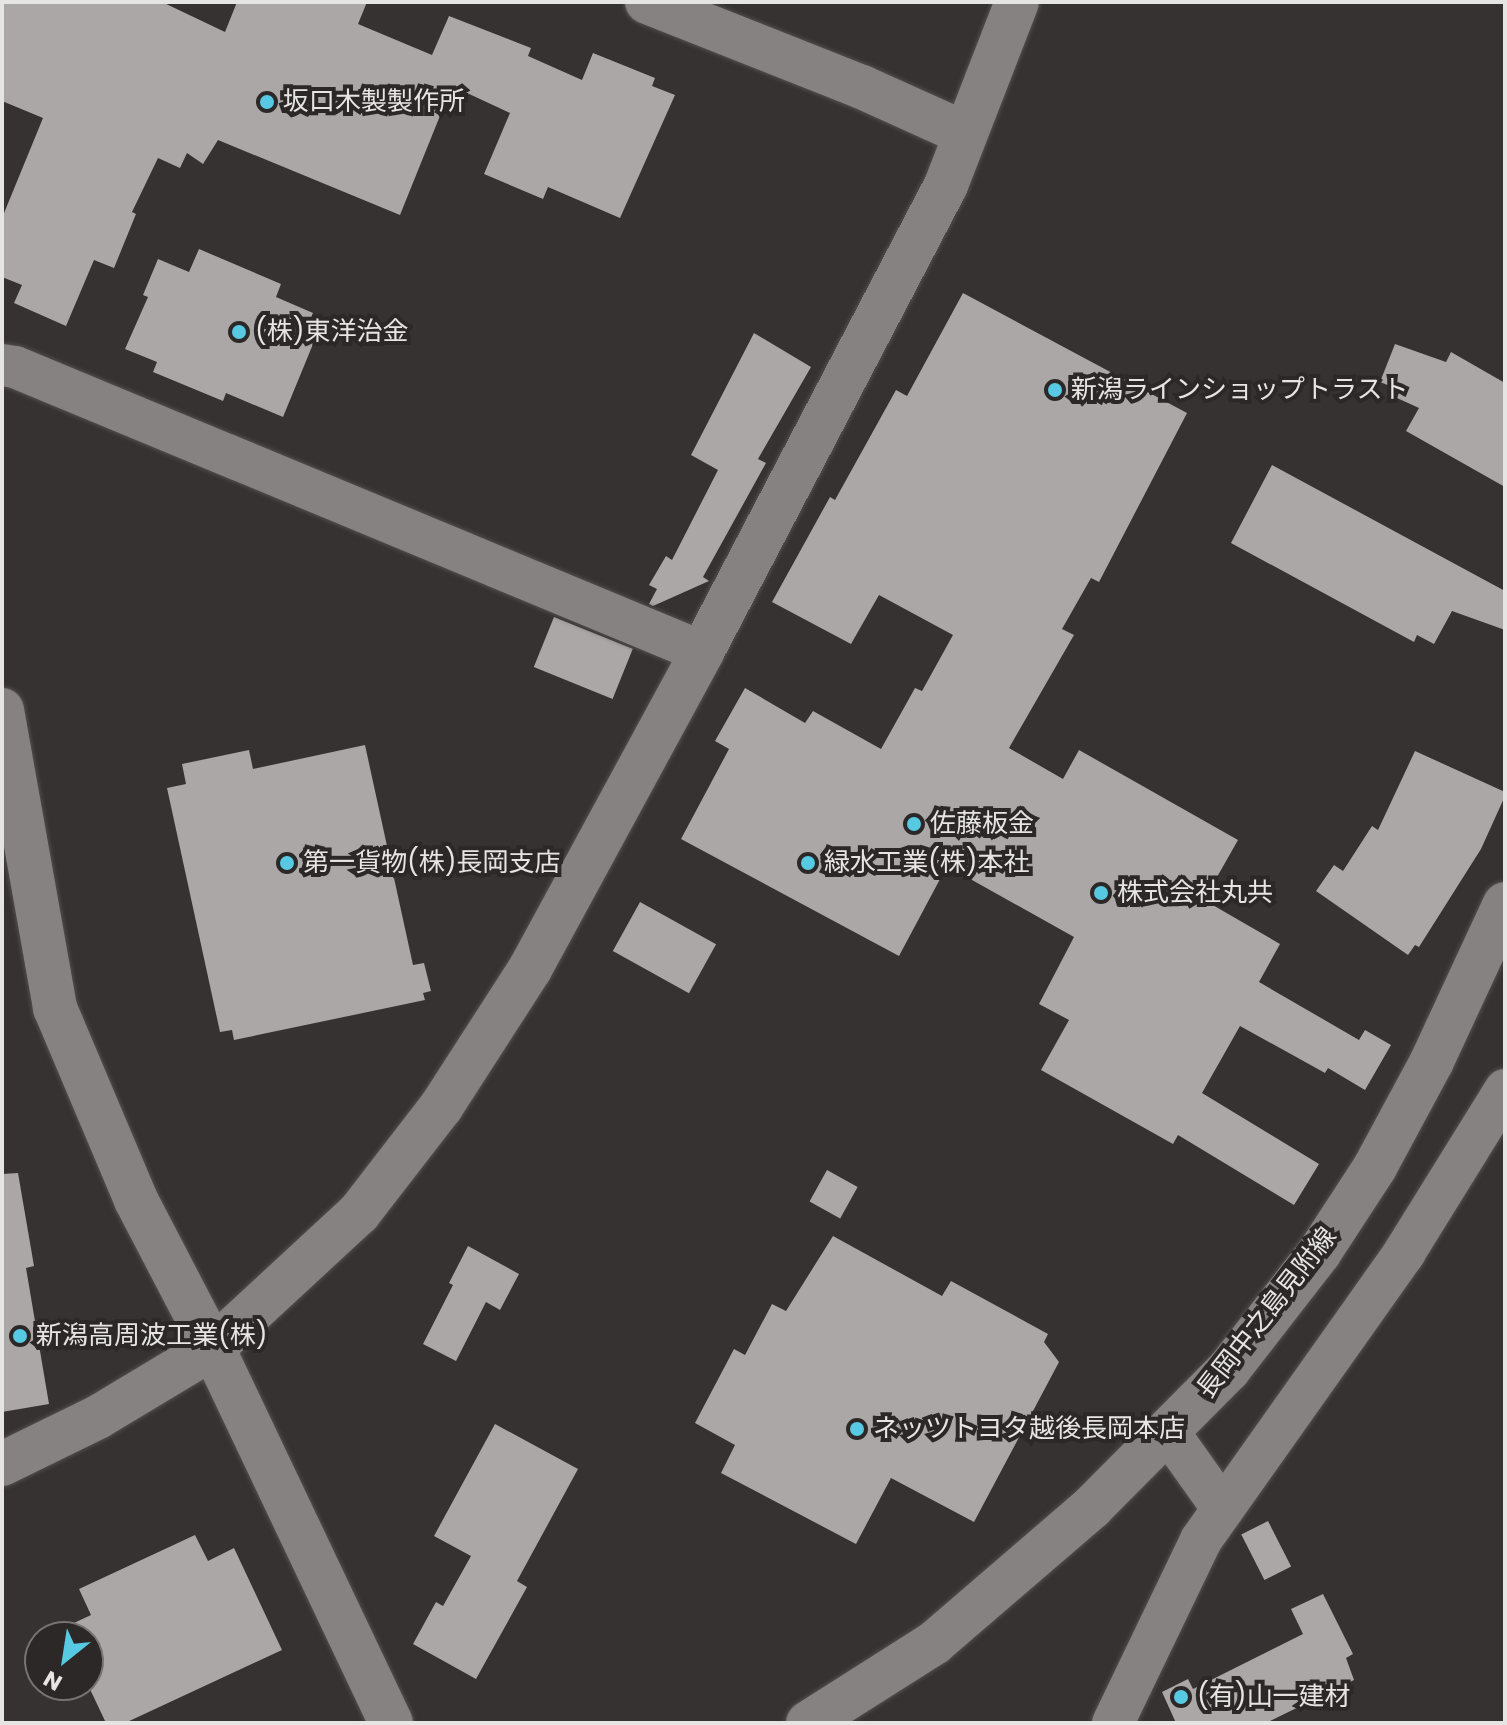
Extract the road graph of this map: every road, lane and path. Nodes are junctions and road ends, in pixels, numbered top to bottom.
1 (647, 2) edge
2 (1017, 2) edge
3 (964, 133) junction
4 (2, 365) edge
5 (702, 652) junction
6 (2, 710) edge
7 (1505, 904) edge
8 (1505, 1090) edge
9 (213, 1348) junction
10 (1169, 1433) junction
11 (2, 1464) edge
12 (1223, 1509) junction
13 (391, 1723) edge
14 (808, 1723) edge
15 (1113, 1723) edge

1 - 3 street
2 - 3 street
3 - 5 street
4 - 5 street
5 - 9 street
6 - 9 street
7 - 10 street, 長岡中之島見附線
8 - 12 street
9 - 11 street
9 - 13 street
10 - 12 street
10 - 14 street, 長岡中之島見附線
12 - 15 street

